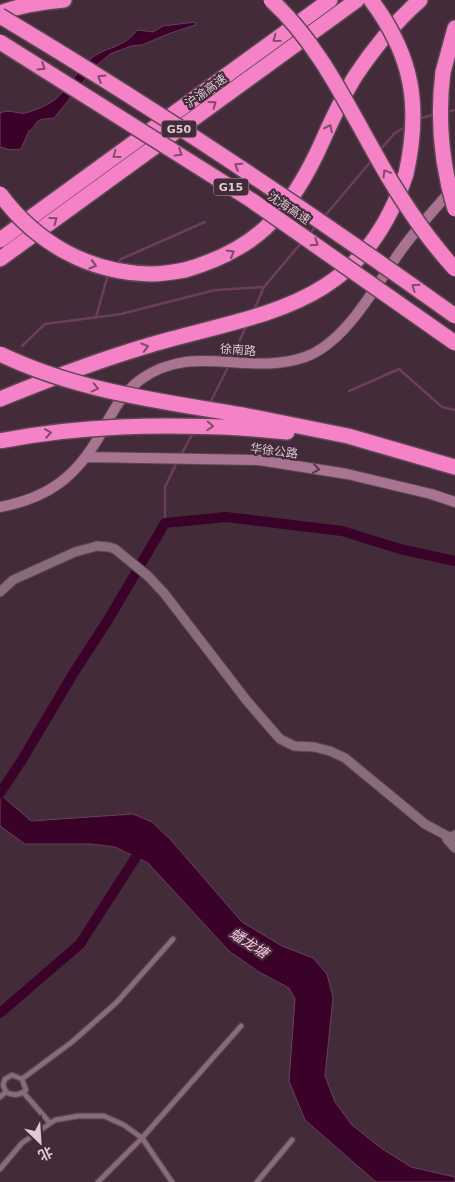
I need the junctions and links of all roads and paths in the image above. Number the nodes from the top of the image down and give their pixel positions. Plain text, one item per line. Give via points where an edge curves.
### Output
1 (64, 0) edge
2 (270, 0) edge
3 (330, 0) edge
4 (357, 0) edge
5 (371, 0) edge
6 (420, 0) edge
7 (0, 15) edge
8 (455, 28) edge
9 (0, 42) edge
10 (455, 185) edge
11 (0, 194) edge
12 (455, 209) edge
13 (0, 240) edge
14 (0, 259) edge
15 (455, 269) edge
16 (455, 316) edge
17 (455, 343) edge
18 (0, 354) edge
19 (0, 399) edge
20 (243, 421) junction
21 (0, 441) edge
22 (86, 457) junction
23 (455, 467) edge
24 (455, 502) edge
25 (0, 507) edge
26 (0, 592) edge
27 (452, 836) edge
28 (455, 848) edge
29 (173, 939) dead end
30 (241, 1026) dead end
31 (22, 1079) junction
32 (6, 1092) junction
33 (23, 1092) junction
34 (0, 1097) edge
35 (50, 1123) junction
36 (142, 1138) junction
37 (292, 1140) dead end
38 (0, 1169) edge
39 (98, 1182) edge
40 (172, 1182) edge
41 (257, 1182) edge

1 - 7 highway via 13,8
15 -> 2 highway, bridge via 401,196 320,58
3 -> 13 highway, 沪渝高速 / G50
14 -> 4 highway, 沪渝高速 / G50
19 -> 5 highway, bridge via 65,373 281,308 326,286 362,255 389,216 406,174 414,121 406,64 384,18
11 -> 6 highway, bridge via 31,229 54,247 85,262 117,272 152,274 185,270 228,255 265,229 280,212 306,174 355,76 381,40
16 -> 7 highway, 沈海高速 / G15, bridge via 239,166
8 - 12 highway, bridge via 443,72 439,128
9 -> 17 highway, 沈海高速 / G15, bridge via 251,200
10 - 22 street, 徐南路 via 333,340 307,356 278,363 184,361 153,372 117,404
18 -> 20 highway, bridge via 42,373 75,383
21 -> 20 highway, bridge via 106,427
20 - 23 highway via 348,436
22 -> 24 street, 华徐公路 via 259,460 347,474
22 - 25 street, 徐南路 via 60,483 21,503
26 - 27 street via 13,580 64,556 89,547 109,547 128,559 164,593 280,739 294,746 314,746 345,758 425,824
27 - 28 street via 448,841
29 - 31 lane via 117,1002 72,1042
30 - 36 lane
31 - 32 lane via 12,1075 5,1080
31 - 33 lane via 26,1090
32 - 33 lane via 12,1095
32 - 34 lane
33 - 35 lane
35 - 36 lane via 78,1116 104,1116
35 - 38 lane via 22,1143
36 - 39 lane
36 - 40 lane
37 - 41 lane

